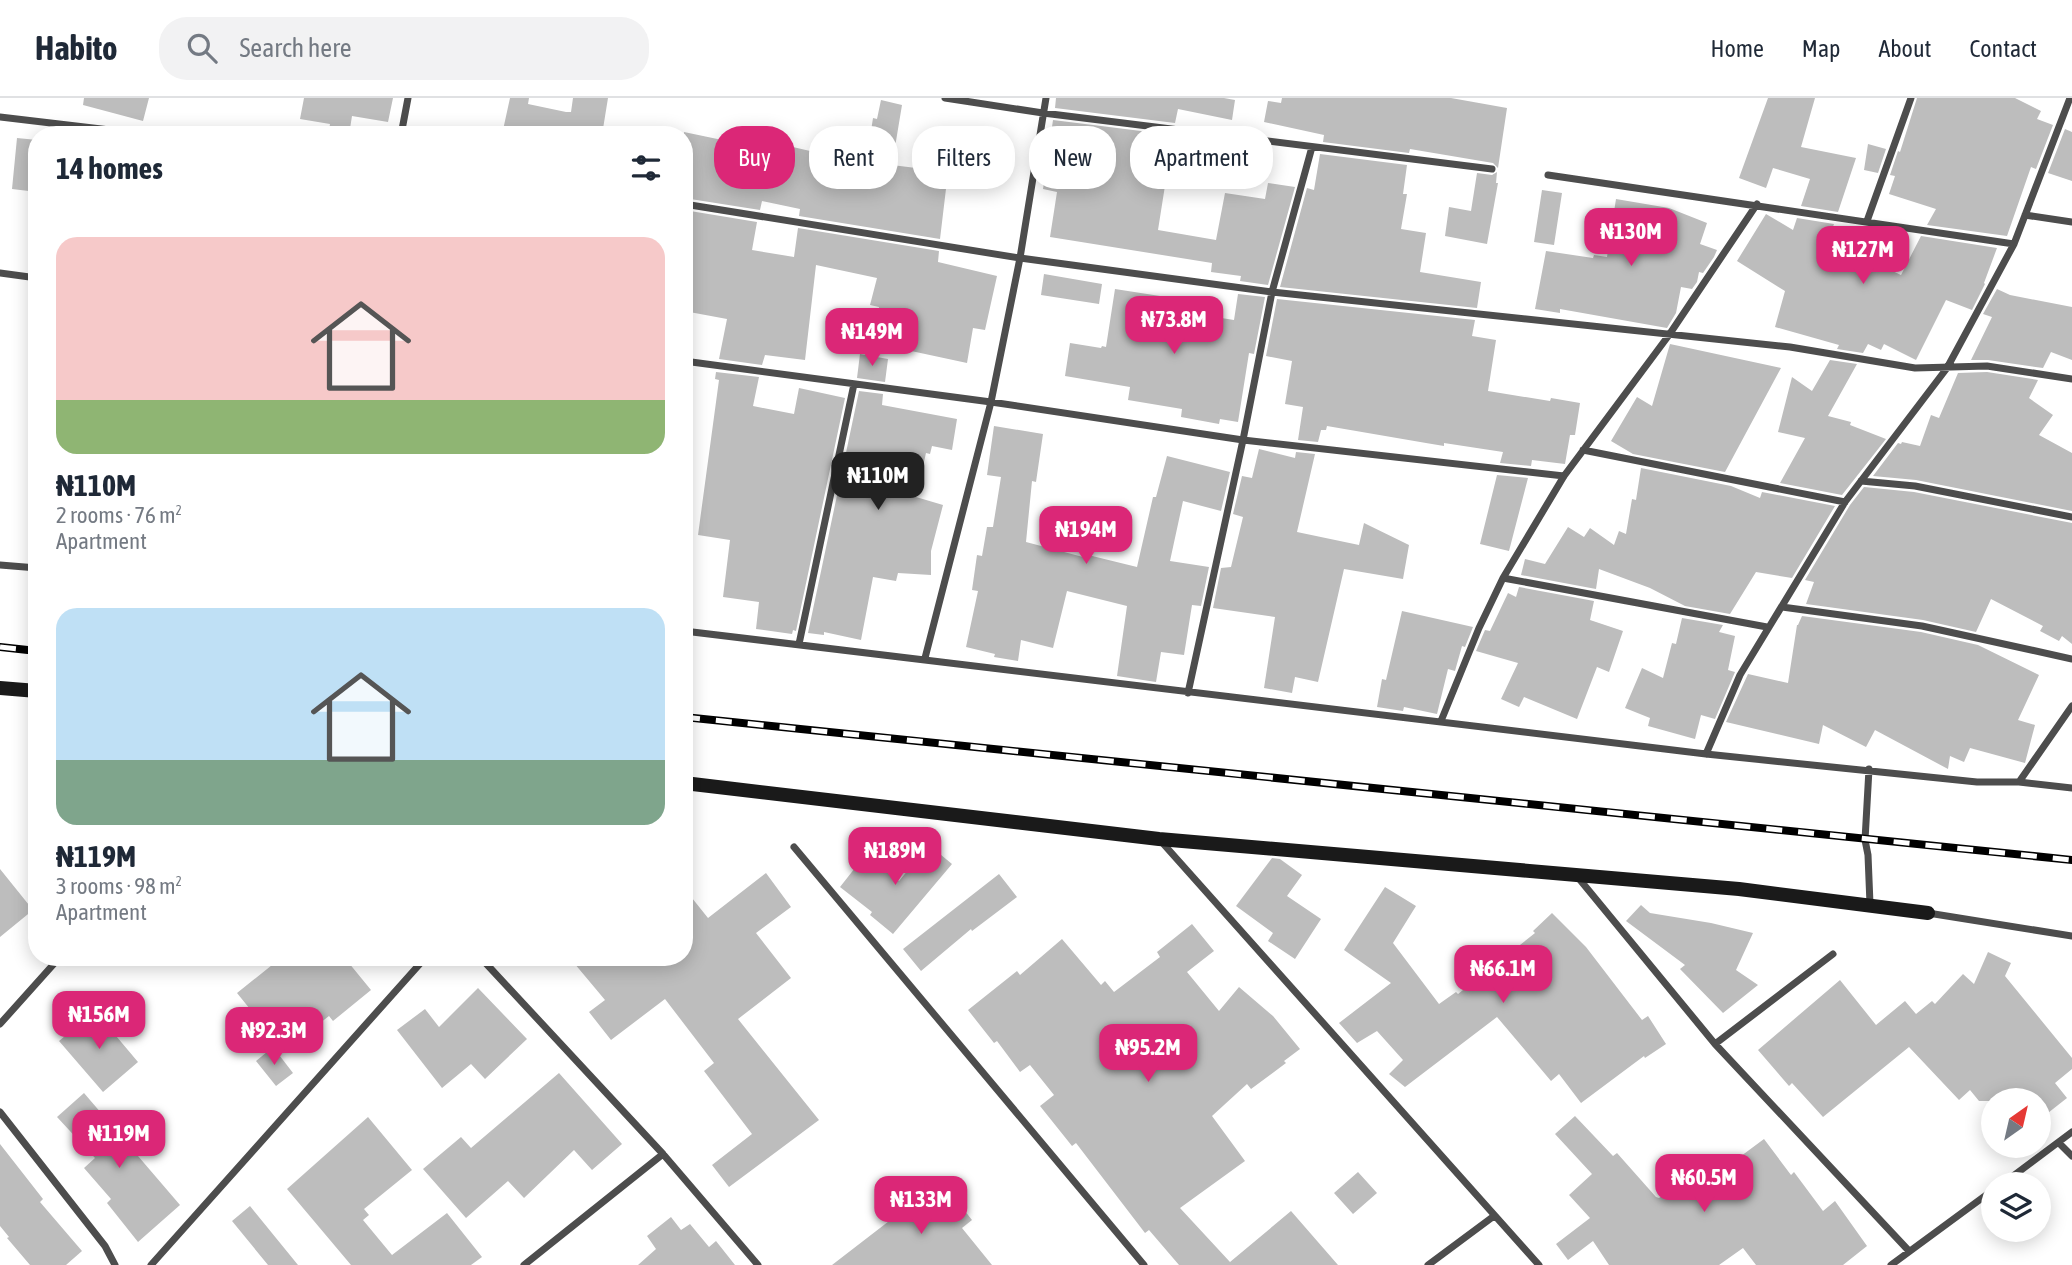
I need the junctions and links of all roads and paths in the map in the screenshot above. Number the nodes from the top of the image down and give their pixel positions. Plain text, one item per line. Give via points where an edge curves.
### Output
1 (408, 98) edge
2 (944, 98) edge
3 (1046, 98) edge
4 (1911, 98) edge
5 (2070, 98) edge
6 (1043, 113) junction
7 (0, 117) edge
8 (76, 126) edge
9 (403, 126) edge
10 (1312, 146) junction
11 (1492, 169) dead end
12 (1548, 175) dead end
13 (1757, 204) junction
14 (693, 205) edge
15 (2025, 215) junction
16 (1867, 221) junction
17 (2072, 222) edge
18 (2014, 244) junction
19 (1020, 258) junction
20 (0, 273) edge
21 (28, 277) edge
22 (1272, 292) junction
23 (1669, 335) junction
24 (693, 363) edge
25 (1947, 368) junction
26 (2072, 379) edge
27 (853, 384) junction
28 (991, 402) junction
29 (1243, 440) junction
30 (1583, 450) junction
31 (1564, 476) junction
32 (1861, 481) junction
33 (1845, 502) junction
34 (2072, 517) edge
35 (0, 565) edge
36 (28, 567) edge
37 (1503, 578) junction
38 (1782, 607) junction
39 (1767, 628) junction
40 (693, 632) edge
41 (799, 644) junction
42 (925, 658) junction
43 (2072, 659) edge
44 (0, 688) edge
45 (28, 690) edge
46 (1188, 693) junction
47 (2072, 706) edge
48 (1441, 722) junction
49 (1706, 754) junction
50 (1869, 769) junction
51 (2019, 782) junction
52 (693, 784) edge
53 (2072, 788) edge
54 (1159, 839) junction
55 (793, 847) dead end
56 (1575, 873) junction
57 (1870, 904) junction
58 (1928, 913) joint
59 (2072, 936) edge
60 (1833, 954) dead end
61 (52, 966) edge
62 (418, 966) edge
63 (488, 966) edge
64 (0, 1024) edge
65 (1715, 1044) junction
66 (0, 1112) edge
67 (2072, 1132) edge
68 (2059, 1143) junction
69 (663, 1154) junction
70 (2072, 1156) edge
71 (2019, 1172) edge
72 (1981, 1199) edge
73 (1494, 1216) junction
74 (1909, 1251) junction
75 (115, 1265) edge
76 (151, 1265) edge
77 (524, 1265) edge
78 (758, 1265) edge
79 (1144, 1265) edge
80 (1428, 1265) edge
81 (1539, 1265) edge
82 (1891, 1265) edge

1 - 9 street
2 - 6 street
3 - 6 street
4 - 16 street
5 - 15 street
6 - 10 street
6 - 19 street
7 - 8 street
10 - 11 street
10 - 22 street
12 - 13 street
13 - 16 street
13 - 23 street
14 - 19 street
15 - 17 street
15 - 18 street
16 - 18 street
18 - 25 street
19 - 22 street
19 - 28 street
20 - 21 street
22 - 23 street
22 - 29 street
23 - 25 street via 1790,347 1915,368
23 - 30 street
24 - 27 street
25 - 26 street via 1987,366
25 - 32 street
27 - 28 street
27 - 41 street
28 - 29 street
28 - 42 street
29 - 31 street
29 - 46 street
30 - 31 street
30 - 33 street
31 - 37 street
32 - 33 street
32 - 34 street via 1915,486
33 - 38 street
35 - 36 street
37 - 39 street
37 - 48 street
38 - 39 street
38 - 43 street via 1922,626
39 - 49 street via 1740,675
40 - 41 street
41 - 42 street
42 - 46 street
44 - 45 main road
46 - 48 street
47 - 51 street
48 - 49 street
49 - 50 street
50 - 51 street via 1977,782
50 - 57 street via 1865,840
51 - 53 street
52 - 54 main road
54 - 56 main road
54 - 73 street
55 - 79 street
56 - 57 main road
56 - 65 street
57 - 58 main road
58 - 59 street
60 - 65 street
61 - 64 street
62 - 76 street
63 - 69 street
65 - 74 street
66 - 75 street
67 - 68 street
68 - 70 street
68 - 71 street
69 - 77 street
69 - 78 street
72 - 74 street
73 - 80 street
73 - 81 street
74 - 82 street

